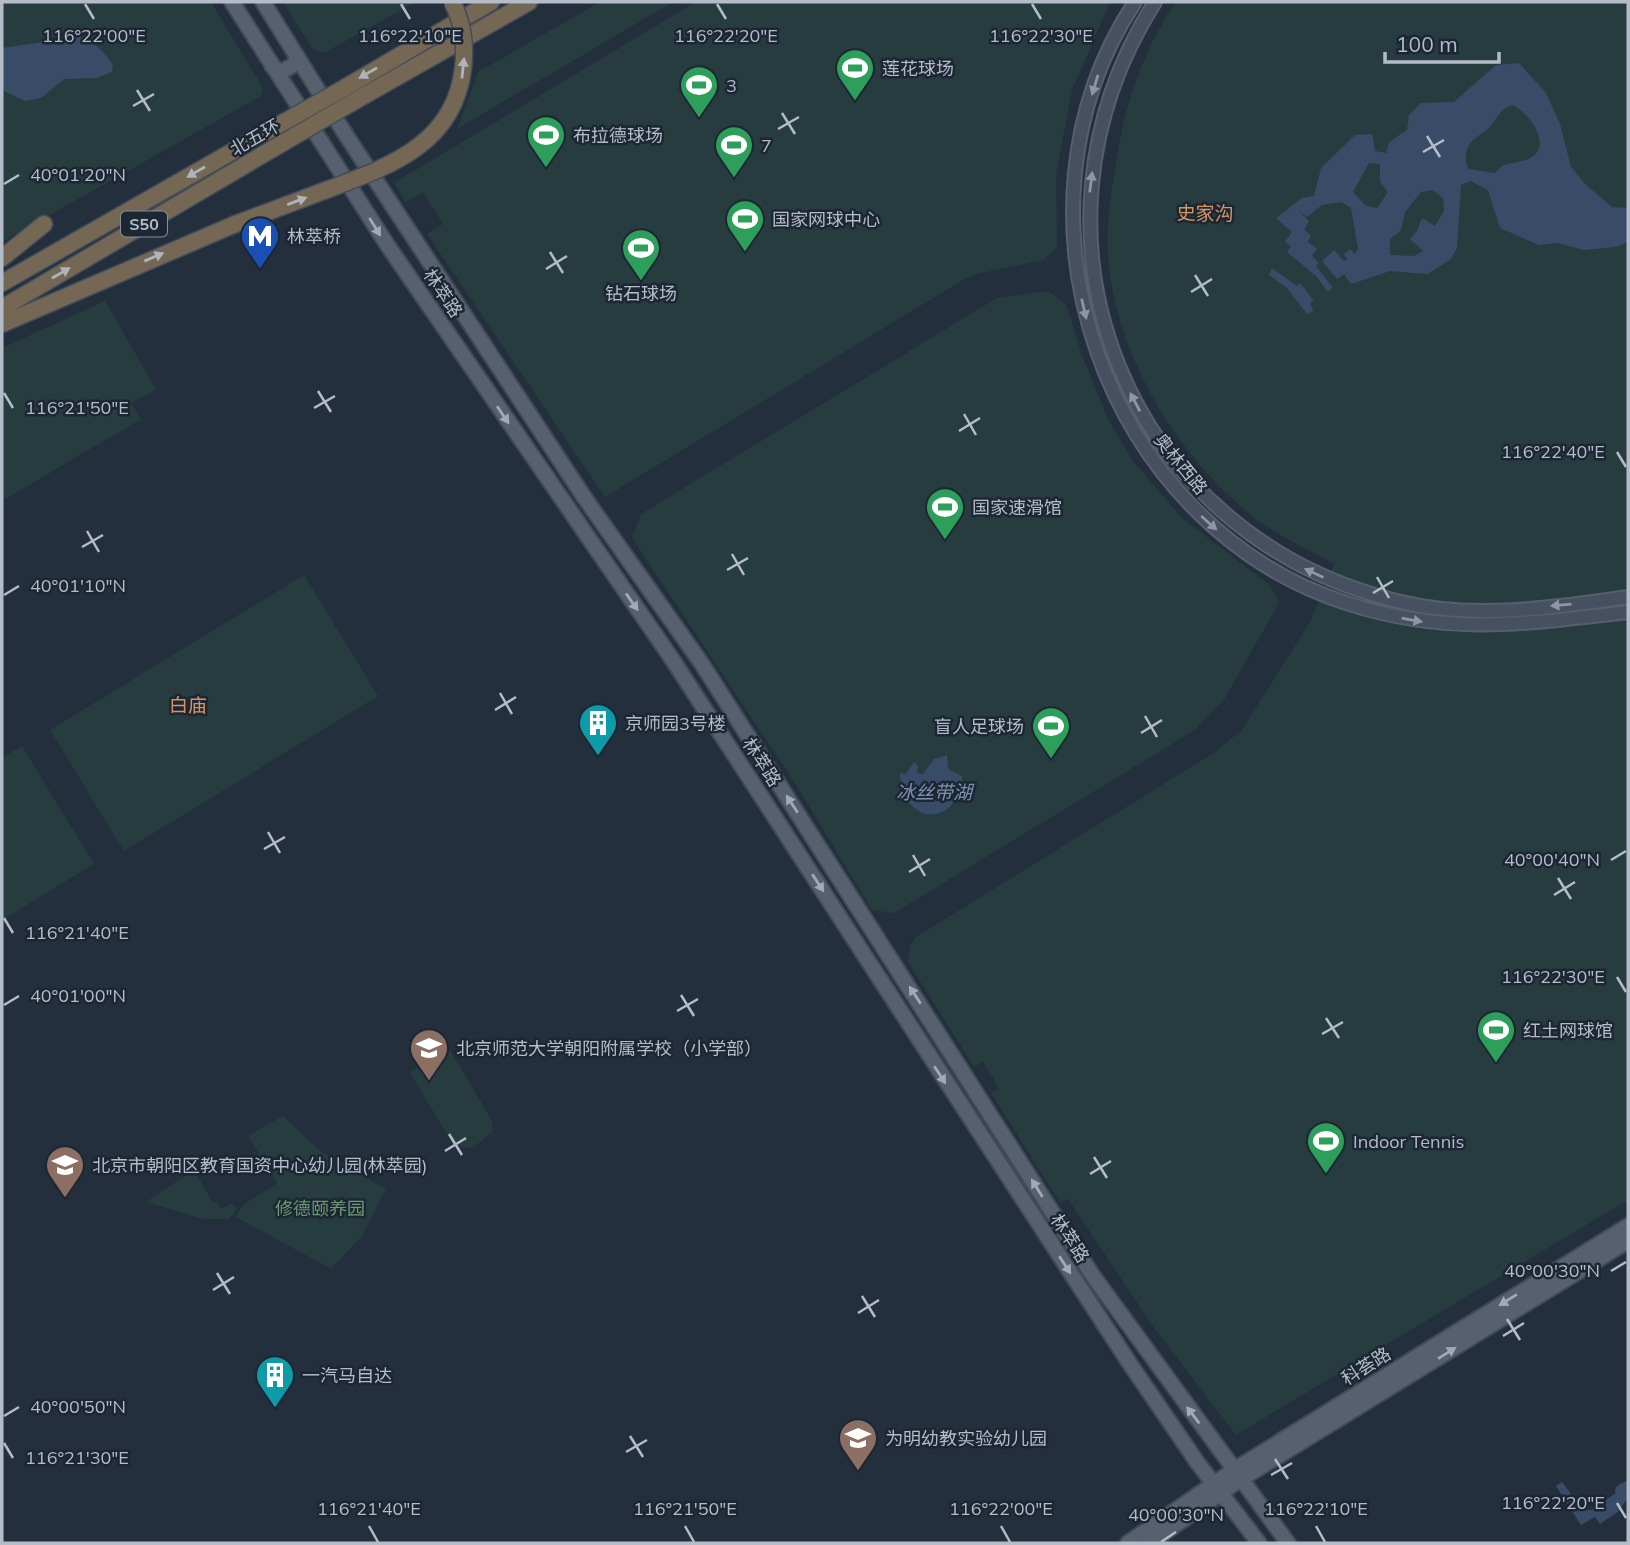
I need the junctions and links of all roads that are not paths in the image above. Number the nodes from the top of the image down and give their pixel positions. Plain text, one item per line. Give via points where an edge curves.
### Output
1 (232, 2) edge
2 (262, 2) edge
3 (452, 2) edge
4 (491, 2) edge
5 (529, 2) edge
6 (1135, 2) edge
7 (1155, 2) edge
8 (295, 52) junction
9 (272, 66) junction
10 (361, 158) junction
11 (339, 169) junction
12 (44, 224) dead end
13 (2, 258) edge
14 (2, 283) edge
15 (2, 308) edge
16 (2, 324) edge
17 (584, 496) junction
18 (568, 509) junction
19 (617, 545) junction
20 (600, 556) junction
21 (1628, 597) edge
22 (1628, 612) edge
23 (674, 624) junction
24 (656, 636) junction
25 (704, 667) junction
26 (685, 679) junction
27 (1628, 1226) edge
28 (1628, 1241) edge
29 (1212, 1440) junction
30 (1192, 1454) junction
31 (1238, 1474) junction
32 (1218, 1488) junction
33 (1260, 1505) junction
34 (1241, 1518) junction
35 (1128, 1543) edge
36 (1150, 1543) edge
37 (1259, 1543) edge
38 (1288, 1543) edge

1 - 9 main road, 林萃路
2 - 8 main road, 林萃路
16 -> 3 highway, bridge via 233,225 393,165 430,137 451,111 461,87 462,28
4 -> 14 highway, 北五环 / S50, bridge
15 -> 5 highway, 北五环 / S50, bridge
6 -> 22 main road, 奥林西路 via 1094,84 1077,156 1073,235 1082,306 1099,362 1131,428 1166,478 1218,531 1272,568 1342,602 1382,614 1479,627
21 -> 7 main road, 奥林西路 via 1487,610 1420,606 1379,596 1317,574 1264,545 1212,503 1175,464 1140,412 1114,355 1097,297 1089,229 1091,180 1103,114 1134,36
8 - 9 main road via 297,63 290,69 281,72
8 - 10 main road, 林萃路
9 - 11 main road, 林萃路
10 - 11 main road via 347,154
10 - 17 main road, 林萃路
11 -> 18 main road, 林萃路
12 - 13 highway
17 - 18 main road
17 - 19 main road, 林萃路
18 - 20 main road, 林萃路
19 - 20 main road
19 - 23 main road, 林萃路
20 -> 24 main road, 林萃路
23 - 24 main road
23 - 25 main road, 林萃路
24 - 26 main road, 林萃路
25 - 26 main road
29 -> 25 main road, 林萃路 via 1093,1276
26 -> 30 main road, 林萃路 via 941,1077
27 -> 31 main road, 科荟路
31 -> 28 main road, 科荟路
29 - 30 main road
29 - 31 main road, 林萃路
30 - 32 main road, 林萃路
31 - 32 main road, 科荟路
31 - 33 main road, 林萃路
32 - 34 main road, 林萃路
32 - 35 main road, 科荟路
32 - 36 main road, 科荟路
33 - 34 main road
33 - 38 main road, 林萃路
34 - 37 main road, 林萃路

